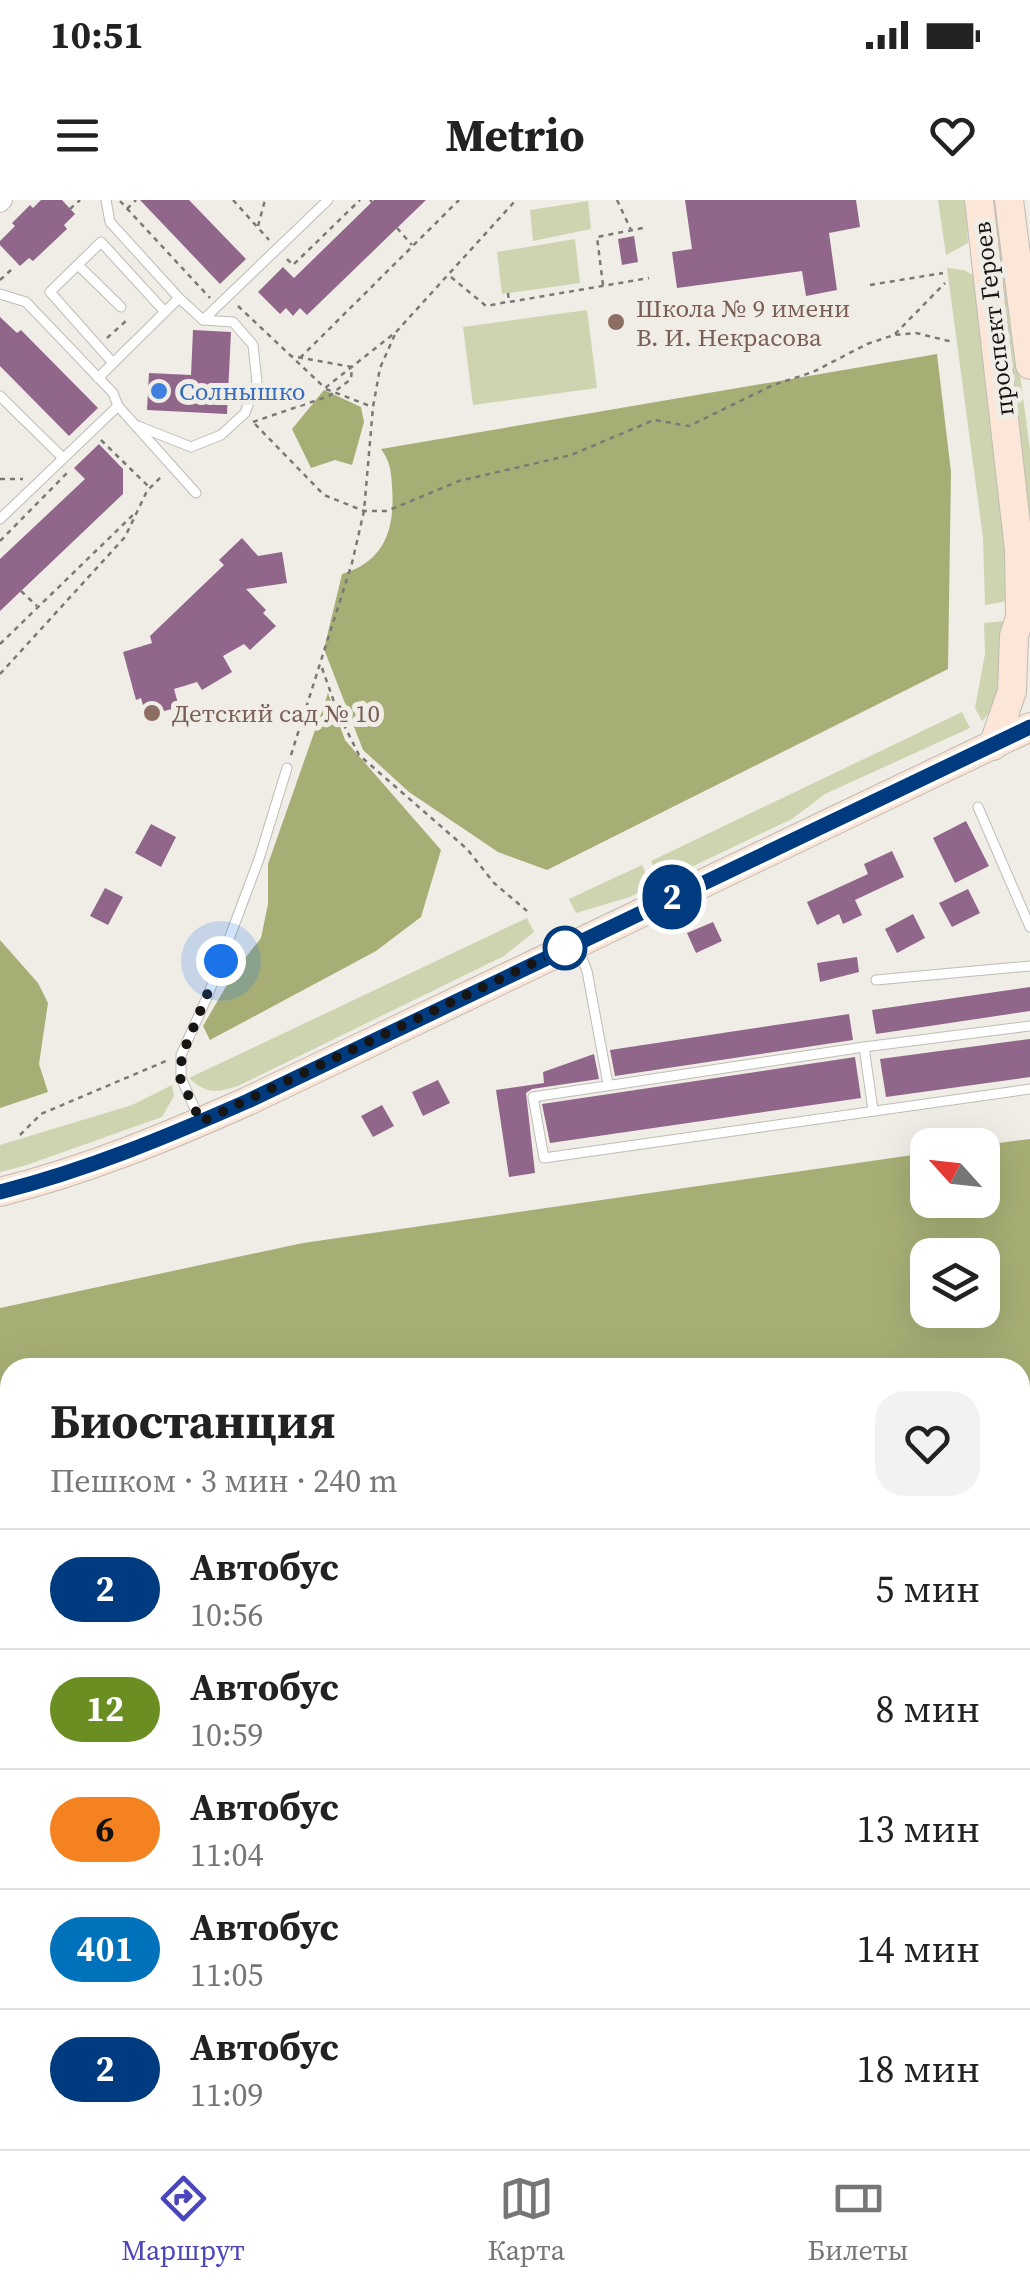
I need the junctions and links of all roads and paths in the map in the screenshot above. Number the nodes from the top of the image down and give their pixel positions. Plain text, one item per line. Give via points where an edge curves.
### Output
1 (80, 200) edge
2 (106, 200) edge
3 (119, 200) edge
4 (136, 200) edge
5 (233, 200) edge
6 (265, 200) edge
7 (328, 200) edge
8 (360, 200) edge
9 (458, 200) edge
10 (516, 200) edge
11 (617, 200) edge
12 (979, 200) edge
13 (1009, 200) edge
14 (127, 208) junction
15 (70, 209) dead end
16 (258, 227) junction
17 (397, 228) dead end
18 (643, 228) dead end
19 (632, 230) junction
20 (413, 246) junction
21 (281, 253) junction
22 (78, 264) junction
23 (11, 270) dead end
24 (943, 273) dead end
25 (448, 275) junction
26 (1024, 277) edge
27 (649, 278) dead end
28 (0, 280) edge
29 (945, 283) dead end
30 (570, 284) dead end
31 (870, 285) dead end
32 (603, 286) junction
33 (571, 292) junction
34 (508, 293) dead end
35 (0, 294) edge
36 (151, 296) junction
37 (228, 296) junction
38 (178, 298) junction
39 (509, 302) junction
40 (218, 306) junction
41 (120, 308) dead end
42 (165, 312) junction
43 (203, 320) junction
44 (396, 332) junction
45 (894, 335) junction
46 (953, 342) dead end
47 (99, 346) junction
48 (290, 356) junction
49 (300, 358) junction
50 (114, 363) junction
51 (1030, 365) edge
52 (352, 367) junction
53 (98, 378) junction
54 (325, 388) junction
55 (336, 392) junction
56 (0, 396) edge
57 (118, 406) junction
58 (372, 407) junction
59 (254, 422) junction
60 (232, 425) junction
61 (138, 426) junction
62 (97, 436) dead end
63 (63, 458) junction
64 (172, 466) junction
65 (0, 479) edge
66 (41, 480) junction
67 (150, 488) junction
68 (196, 494) dead end
69 (138, 510) junction
70 (364, 511) junction
71 (0, 518) edge
72 (21, 590) dead end
73 (38, 608) junction
74 (1025, 630) edge
75 (0, 644) edge
76 (322, 666) junction
77 (0, 674) edge
78 (1030, 727) edge
79 (994, 746) junction
80 (287, 768) joint
81 (978, 807) dead end
82 (527, 912) dead end
83 (1030, 927) edge
84 (576, 943) junction
85 (1030, 966) edge
86 (876, 980) dead end
87 (1030, 1026) edge
88 (864, 1047) junction
89 (182, 1055) junction
90 (608, 1084) junction
91 (1030, 1088) edge
92 (873, 1110) junction
93 (201, 1122) junction
94 (20, 1135) dead end
95 (0, 1192) edge

1 - 15 path
2 - 38 lane via 110,222
3 - 14 path
4 - 14 path
5 - 16 path
6 - 16 path
7 - 21 lane
8 - 21 path via 293,265
9 - 20 path
10 - 25 path
11 - 19 path
12 - 74 main road, проспект Героев
13 - 26 main road, проспект Героев
14 - 40 path
16 - 21 path
17 - 20 path
18 - 19 path
19 - 32 path via 597,238
20 - 49 path
21 - 37 lane
22 - 36 lane via 100,242
22 - 41 lane
22 - 47 lane via 50,292
23 - 28 path
24 - 31 path
25 - 39 path via 486,306
25 - 44 path
26 - 51 main road, проспект Героев
27 - 32 path
29 - 45 path
30 - 33 path
32 - 33 path
33 - 39 path
34 - 39 path
35 - 53 lane via 26,302
36 - 42 lane
36 - 47 path
37 - 40 lane
37 - 48 path
38 - 42 lane
38 - 43 lane
40 - 43 lane
42 - 50 lane
43 - 60 lane via 232,322 253,344 258,382 246,413
44 - 52 path
44 - 58 path
45 - 46 path
45 - 70 path via 689,426 654,420 571,455 459,481 387,511
47 - 50 lane
48 - 49 path
48 - 54 path
49 - 52 path
50 - 53 lane
52 - 54 path
52 - 55 path via 352,379
53 - 57 lane
54 - 55 path
55 - 58 path
55 - 59 path
56 - 63 lane
57 - 61 lane
57 - 63 lane
58 - 70 path
59 - 60 path
59 - 70 path via 324,495
60 - 61 lane via 191,448
61 - 64 lane
62 - 67 path
63 - 66 lane
64 - 67 path
64 - 68 lane
65 - 66 path
66 - 71 lane
67 - 69 path
69 - 73 path
69 - 77 path via 126,538
70 - 76 path
72 - 73 path
73 - 75 path
74 - 79 main road, проспект Героев via 1014,636 1012,691
76 - 80 path
76 - 82 path via 359,756 467,848
78 - 79 main road
79 - 84 main road
80 - 89 lane via 259,860
81 - 83 lane
84 - 90 lane
84 - 93 main road
85 - 86 lane
87 - 88 lane
88 - 90 lane
88 - 92 lane
89 - 93 lane via 180,1078
89 - 94 path via 41,1114
90 - 92 lane via 533,1097 544,1158
91 - 92 lane
93 - 95 main road via 80,1170

